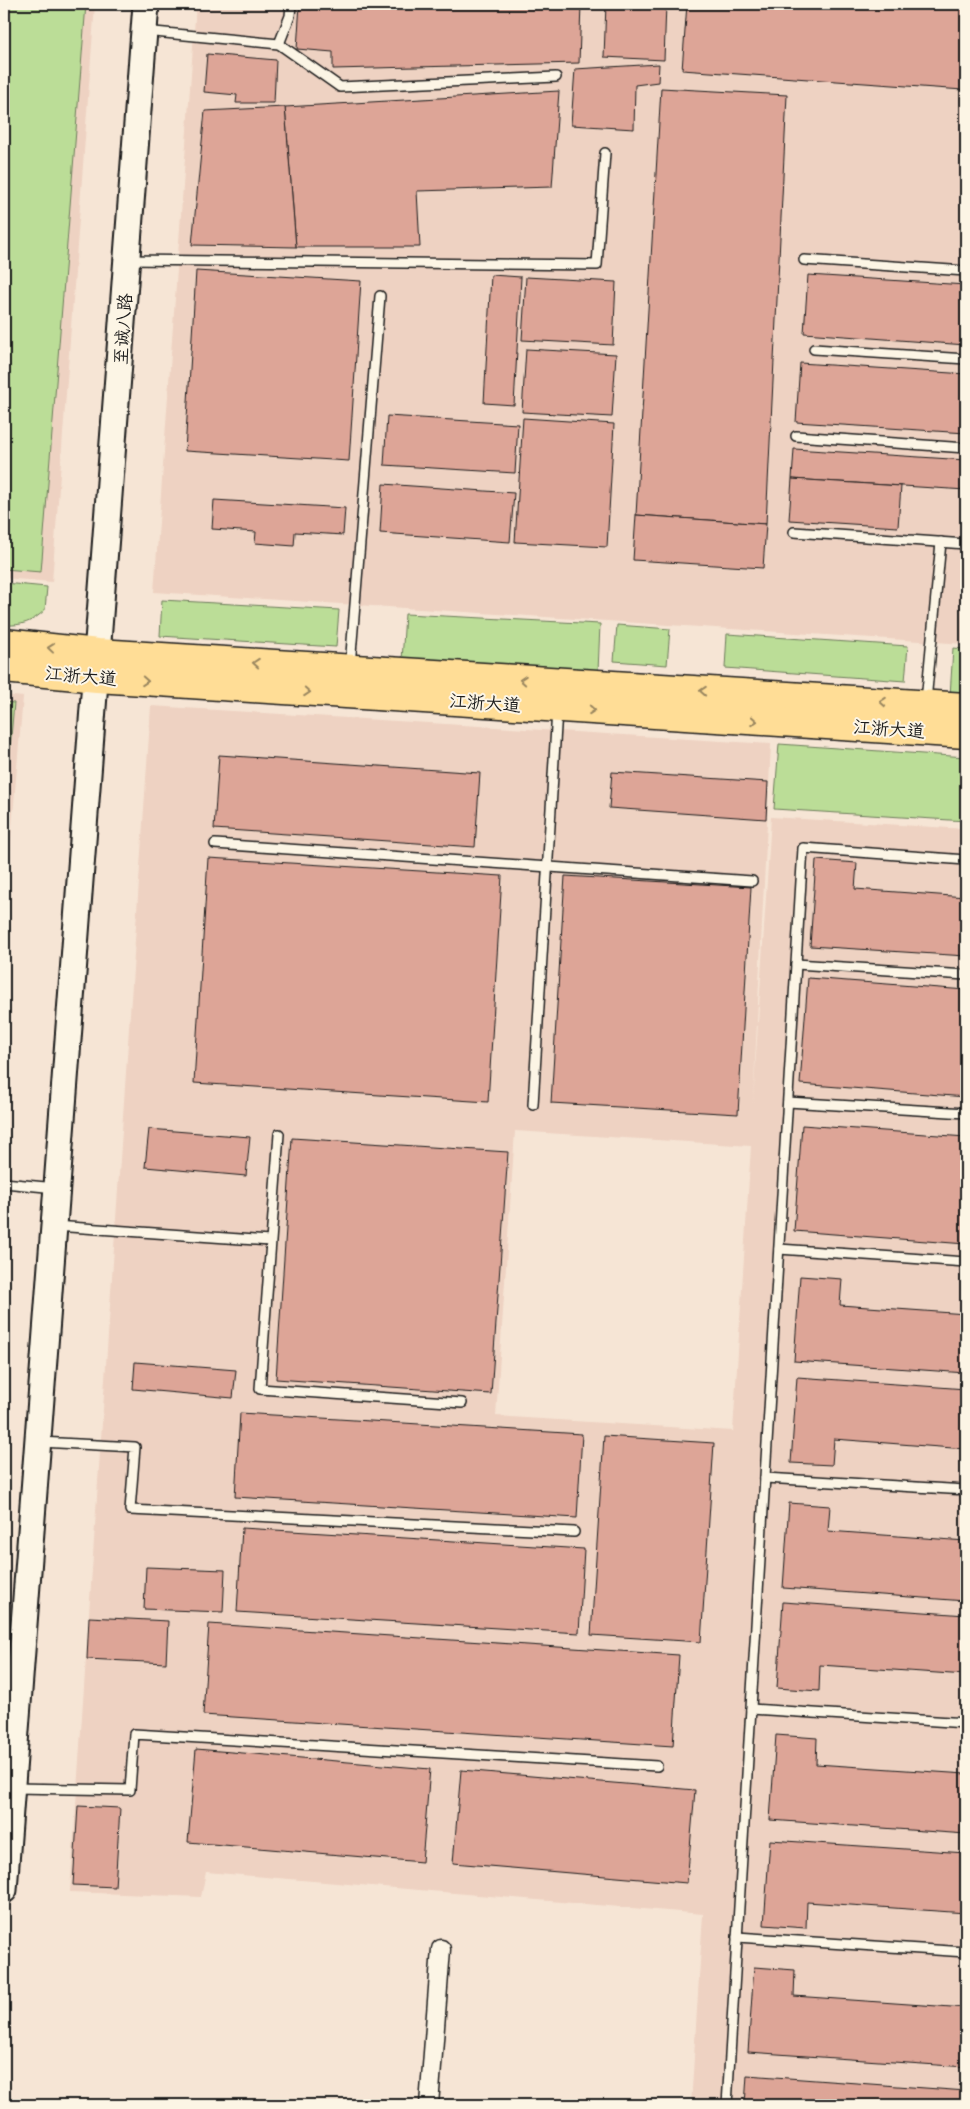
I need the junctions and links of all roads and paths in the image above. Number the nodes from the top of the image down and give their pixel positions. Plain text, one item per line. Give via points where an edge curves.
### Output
1 (146, 4) edge
2 (291, 4) edge
3 (144, 31) junction
4 (279, 44) junction
5 (556, 77) dead end
6 (605, 153) dead end
7 (128, 260) junction
8 (804, 260) dead end
9 (966, 271) edge
10 (380, 296) dead end
11 (814, 349) dead end
12 (966, 359) edge
13 (796, 436) dead end
14 (966, 448) edge
15 (794, 532) dead end
16 (942, 542) junction
17 (966, 544) edge
18 (4, 644) edge
19 (97, 666) junction
20 (4, 669) edge
21 (350, 669) junction
22 (558, 695) junction
23 (926, 705) junction
24 (966, 707) edge
25 (966, 734) edge
26 (215, 844) dead end
27 (966, 860) edge
28 (548, 867) junction
29 (752, 881) dead end
30 (796, 964) junction
31 (966, 975) edge
32 (788, 1102) junction
33 (533, 1105) dead end
34 (966, 1113) edge
35 (279, 1134) dead end
36 (4, 1183) edge
37 (58, 1188) junction
38 (55, 1226) junction
39 (270, 1241) junction
40 (779, 1250) junction
41 (966, 1262) edge
42 (462, 1403) dead end
43 (38, 1441) junction
44 (765, 1478) junction
45 (966, 1490) edge
46 (574, 1532) dead end
47 (751, 1709) junction
48 (966, 1723) edge
49 (657, 1766) dead end
50 (12, 1788) junction
51 (4, 1890) edge
52 (737, 1937) junction
53 (442, 1950) dead end
54 (966, 1952) edge
55 (429, 2105) edge
56 (727, 2105) edge

1 - 3 main road, 至诚八路
2 - 4 lane
3 - 4 lane
3 - 7 main road, 至诚八路
4 - 5 lane via 340,87
6 - 7 lane via 597,264
7 - 19 main road, 至诚八路
8 - 9 lane
10 - 21 lane
11 - 12 lane
13 - 14 lane
15 - 16 lane
16 - 17 lane
16 - 23 lane
19 -> 18 main road, 江浙大道
19 - 20 main road, 江浙大道
21 -> 19 main road, 江浙大道
19 -> 22 main road, 江浙大道
19 - 37 main road, 至诚八路
22 -> 21 main road, 江浙大道
23 -> 22 main road, 江浙大道
22 -> 25 main road, 江浙大道
22 - 28 lane
23 - 24 main road, 江浙大道
26 - 28 lane
27 - 30 lane via 803,848
28 - 29 lane
28 - 33 lane
30 - 31 lane
30 - 32 lane
32 - 34 lane
32 - 40 lane
35 - 39 lane
36 - 37 lane
37 - 38 main road, 至诚八路
38 - 39 lane
38 - 43 main road, 至诚八路
39 - 42 lane via 260,1389
40 - 41 lane
40 - 44 lane
43 - 46 lane via 134,1447 130,1510
43 - 50 main road, 至诚八路
44 - 45 lane
44 - 47 lane
47 - 48 lane
47 - 52 lane
49 - 50 lane via 134,1734 130,1790
50 - 51 main road, 至诚八路
52 - 54 lane
52 - 56 lane
53 - 55 street

